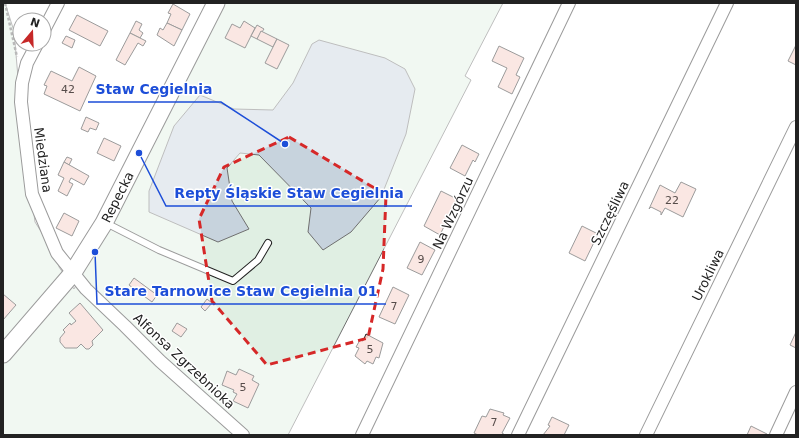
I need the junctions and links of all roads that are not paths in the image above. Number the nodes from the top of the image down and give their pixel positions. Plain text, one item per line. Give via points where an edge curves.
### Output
1 (58, 3) edge
2 (216, 3) edge
3 (569, 3) edge
4 (727, 3) edge
5 (52, 15) edge
6 (33, 52) edge
7 (796, 127) edge
8 (104, 222) junction
9 (268, 243) dead end
10 (72, 274) junction
11 (3, 354) edge
12 (796, 392) edge
13 (243, 435) edge
14 (362, 435) edge
15 (518, 435) edge
16 (646, 435) edge
17 (776, 435) edge

1 - 5 street
2 - 8 street, Repecka
3 - 14 street, Na Wzgórzu
4 - 15 street, Szczęśliwa
6 - 10 street, Miedziana via 22,83 21,102 32,194 57,253
7 - 16 street, Urokliwa
8 - 9 lane via 159,250 233,281 258,260
8 - 10 street, Repecka
10 - 11 street, Repecka
10 - 13 street, Alfonsa Zgrzebnioka via 160,361
12 - 17 street

